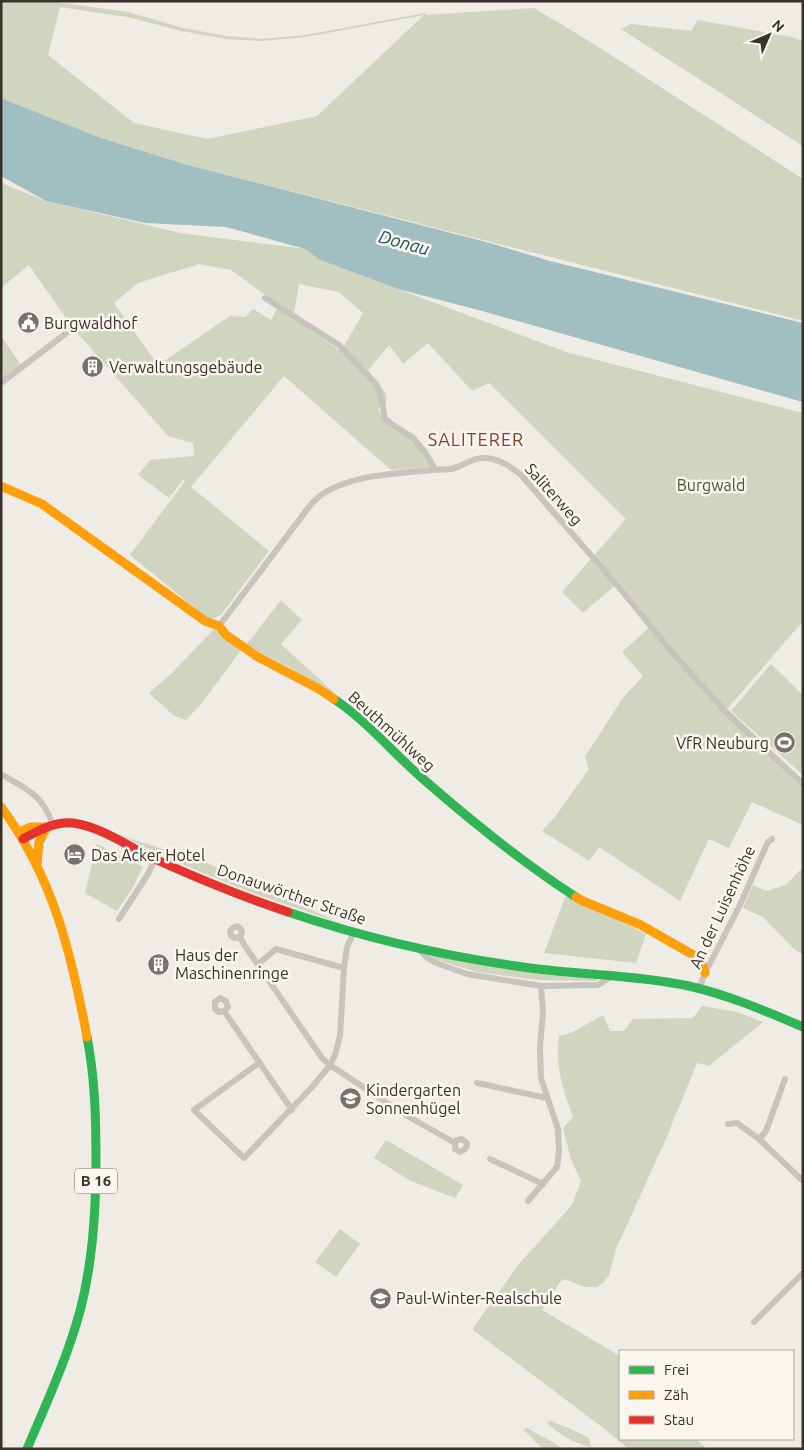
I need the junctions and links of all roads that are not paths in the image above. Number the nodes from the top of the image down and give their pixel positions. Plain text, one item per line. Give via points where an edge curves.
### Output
1 (264, 298) dead end
2 (73, 328) dead end
3 (1, 383) edge
4 (435, 470) junction
5 (1, 486) edge
6 (219, 626) junction
7 (1, 774) edge
8 (803, 784) edge
9 (1, 807) edge
10 (50, 826) junction
11 (21, 836) junction
12 (772, 839) dead end
13 (155, 859) junction
14 (37, 864) junction
15 (119, 919) dead end
16 (354, 932) junction
17 (240, 937) dead end
18 (418, 948) junction
19 (258, 964) junction
20 (344, 968) junction
21 (705, 973) junction
22 (611, 977) junction
23 (541, 986) junction
24 (699, 989) junction
25 (224, 1011) dead end
26 (803, 1027) edge
27 (259, 1063) junction
28 (330, 1065) junction
29 (785, 1079) dead end
30 (477, 1083) dead end
31 (547, 1098) junction
32 (292, 1110) junction
33 (728, 1124) dead end
34 (759, 1139) junction
35 (455, 1143) dead end
36 (490, 1159) dead end
37 (803, 1182) edge
38 (543, 1184) junction
39 (528, 1201) dead end
40 (803, 1273) edge
41 (754, 1322) dead end
42 (27, 1449) edge

1 - 4 street via 339,345 376,384 385,419 412,437
2 - 3 street
4 - 6 street, Saliterweg via 362,478 323,493 312,503
4 - 8 street, Saliterweg via 451,469 483,458 501,462 521,475 682,664 726,712
5 - 6 main road, Beuthmühlweg via 42,504 205,621
6 - 21 main road, Beuthmühlweg via 226,635 258,658 343,705 421,777 538,872 583,901 641,925 695,956
7 - 10 street via 41,801 48,811
9 - 11 main road, B 16
10 - 11 main road, Donauwörther Straße
10 - 13 main road, Donauwörther Straße via 72,823 89,827
10 - 14 main road via 39,842
11 - 14 main road, B 16
12 - 21 street, An der Luisenhöhe
13 - 15 street
13 - 16 main road, Donauwörther Straße via 278,908
14 - 42 main road, B 16 via 59,917 83,1011 96,1106 96,1209 85,1290 63,1361
16 - 18 main road, Donauwörther Straße
16 - 20 street via 347,947
17 - 19 street
18 - 22 main road, Donauwörther Straße via 462,958
18 - 23 street, Donauwörther Straße via 436,963 467,974
19 - 20 street via 276,949
19 - 28 street
20 - 28 street via 340,1036
21 - 24 street, An der Luisenhöhe
22 - 23 street, Donauwörther Straße via 598,984
22 - 24 main road, Donauwörther Straße
23 - 31 street via 541,1078
24 - 26 main road, Donauwörther Straße via 762,1009
25 - 27 street
27 - 32 street
27 - 32 street via 194,1110 244,1158
28 - 32 street
28 - 35 street via 402,1113
29 - 34 street via 766,1131
30 - 31 street
31 - 38 street via 558,1129 559,1151 557,1167
33 - 34 street via 738,1123
34 - 37 street
36 - 38 street
38 - 39 street
40 - 41 street

